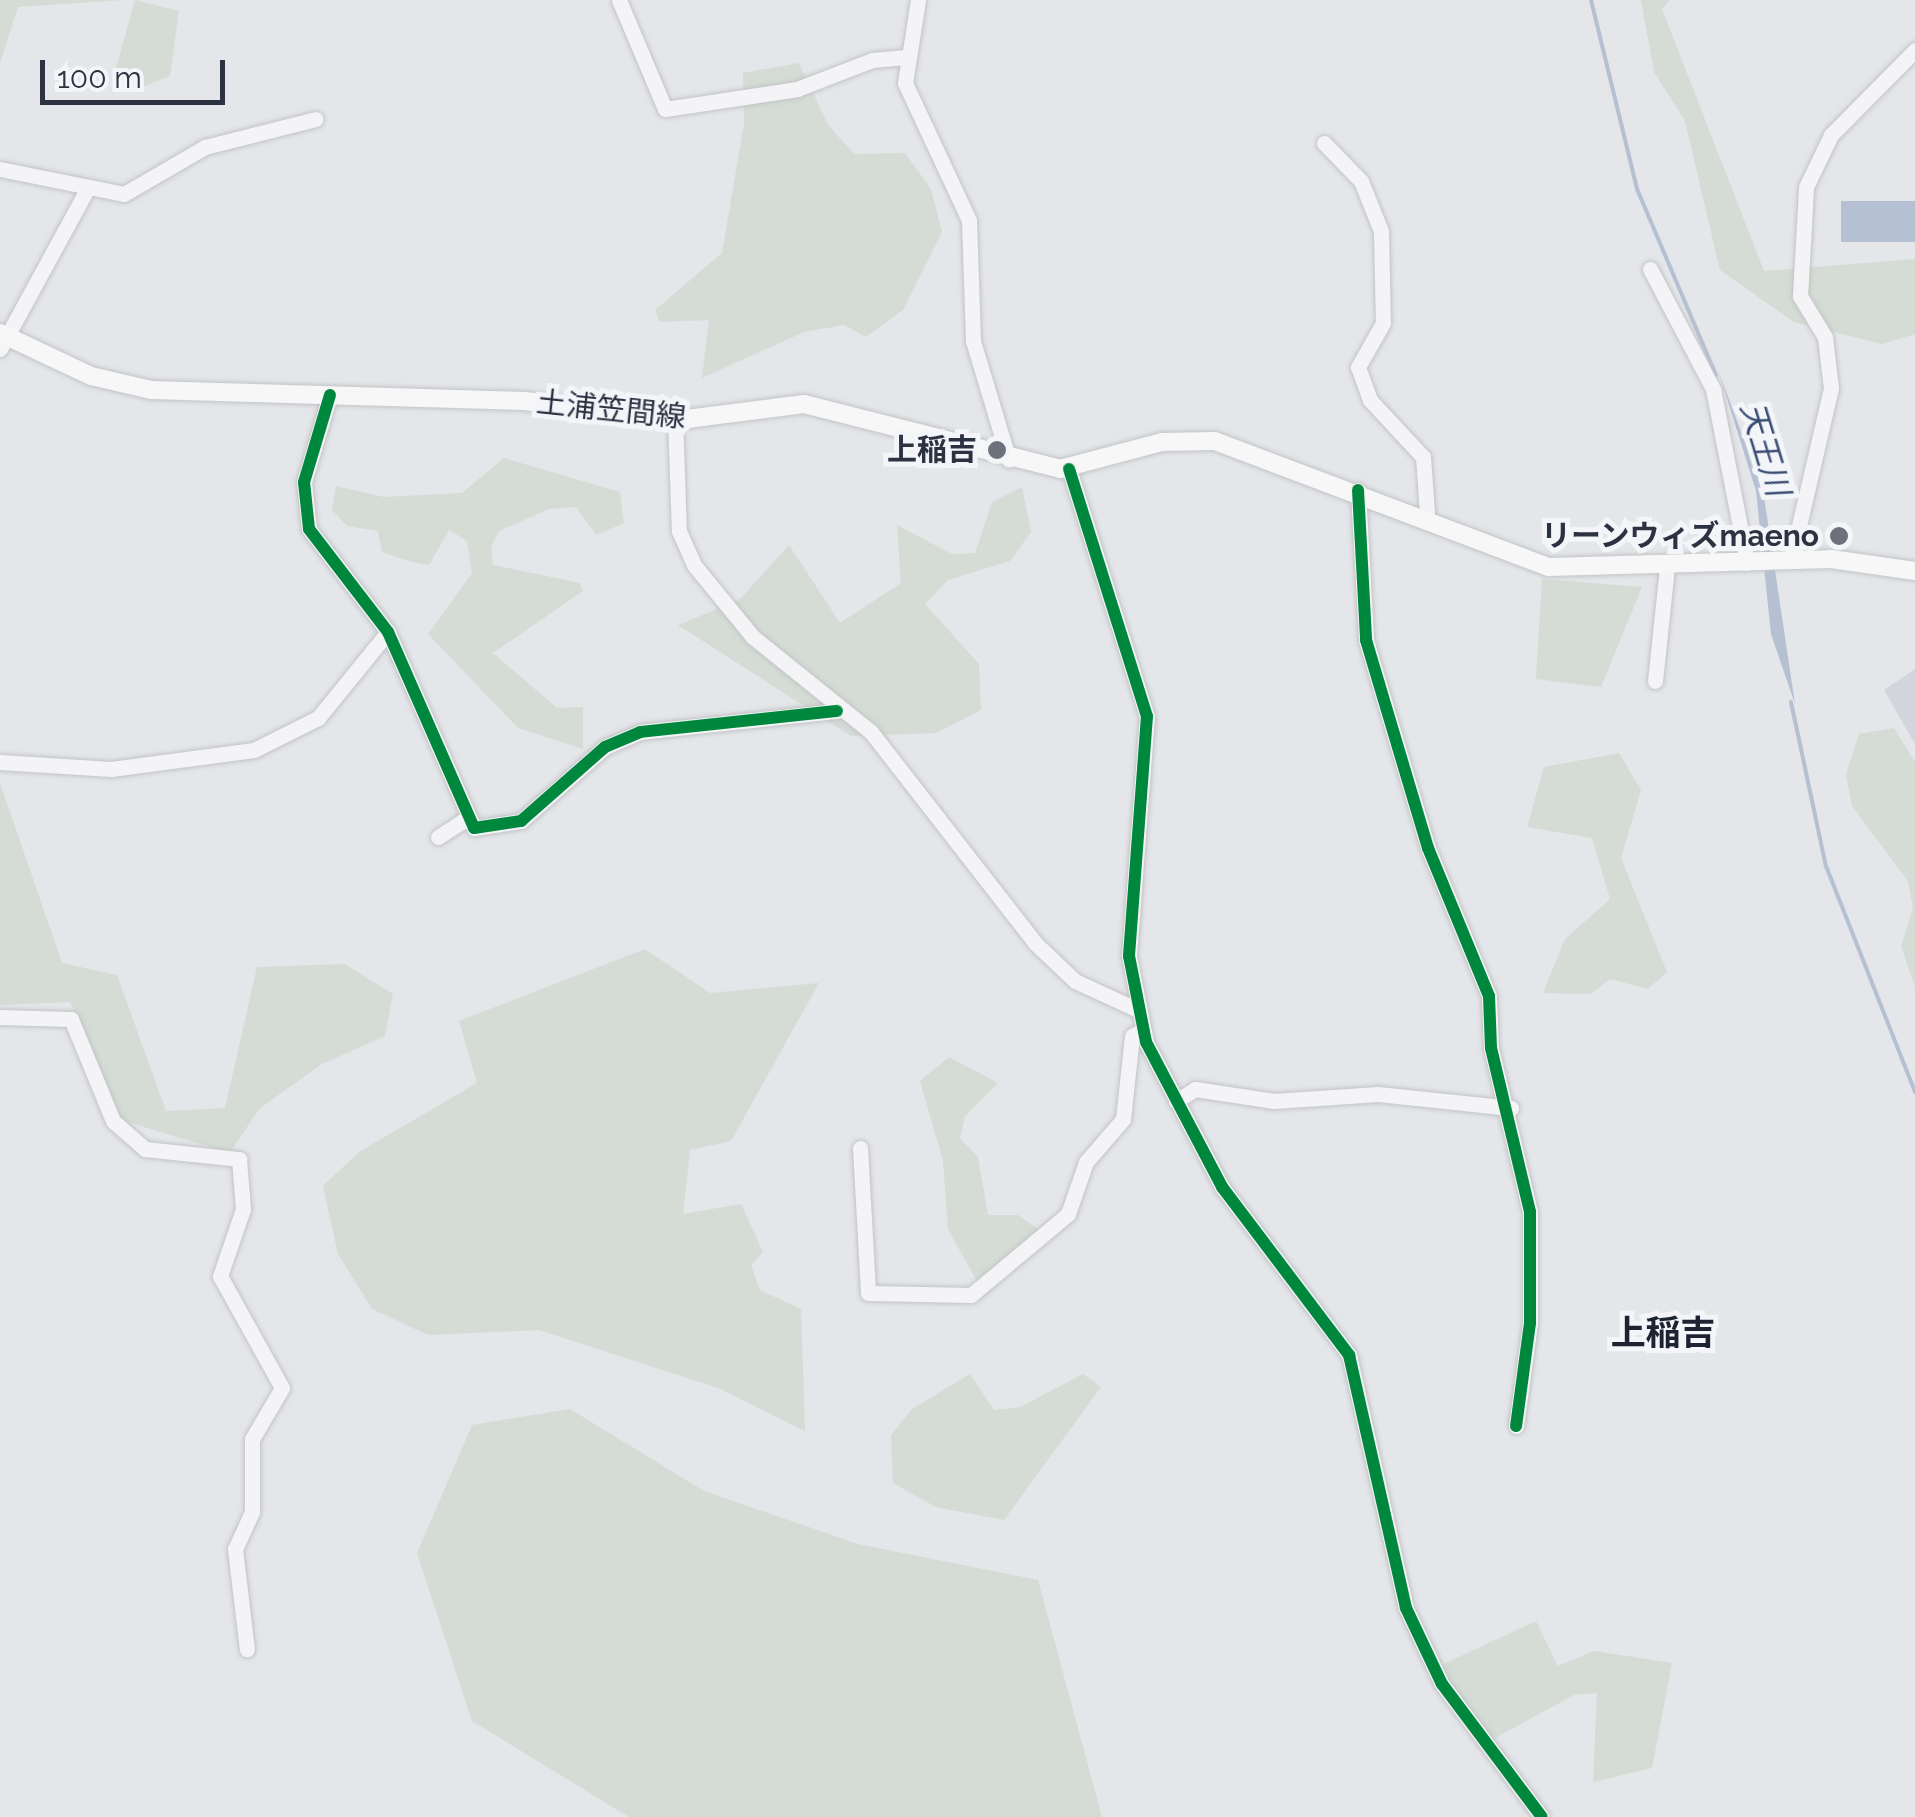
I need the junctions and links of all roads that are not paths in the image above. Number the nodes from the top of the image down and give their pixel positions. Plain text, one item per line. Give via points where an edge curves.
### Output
1 (620, 0) edge
2 (918, 0) edge
3 (1915, 50) edge
4 (910, 57) junction
5 (316, 119) dead end
6 (1324, 143) dead end
7 (0, 170) edge
8 (84, 193) junction
9 (1650, 269) dead end
10 (3, 340) edge
11 (330, 395) junction
12 (674, 418) junction
13 (1009, 460) junction
14 (1069, 468) junction
15 (1358, 490) junction
16 (1427, 513) junction
17 (1785, 561) junction
18 (1752, 563) junction
19 (1667, 566) junction
20 (1915, 571) edge
21 (388, 632) junction
22 (1656, 682) dead end
23 (837, 711) junction
24 (0, 762) edge
25 (464, 820) junction
26 (438, 837) dead end
27 (1136, 1010) junction
28 (0, 1017) edge
29 (1142, 1030) junction
30 (1176, 1101) junction
31 (1511, 1108) junction
32 (860, 1148) dead end
33 (1516, 1426) dead end
34 (247, 1650) dead end
35 (1542, 1817) edge

1 - 4 street via 665,110 797,89 872,60
2 - 4 street
3 - 17 street via 1831,135 1806,187 1800,296 1825,337 1832,388
4 - 13 street via 909,100 970,220 973,341
5 - 8 street via 205,147 124,194
6 - 16 street via 1361,182 1382,231 1384,322 1358,367 1370,400 1423,457
7 - 8 street
8 - 10 street
9 - 18 street via 1713,389
10 - 11 main road, 土浦笠間線 via 129,387
11 - 12 main road, 土浦笠間線 via 525,401
11 - 21 street via 304,482 309,530
12 - 13 main road, 土浦笠間線 via 804,404
12 - 23 street via 679,531 694,565 752,636
13 - 14 main road, 土浦笠間線
14 - 15 main road, 土浦笠間線 via 1162,442 1215,441
14 - 27 street via 1146,716 1129,928
15 - 16 main road, 土浦笠間線
15 - 31 street via 1366,640 1428,848 1489,996 1491,1048
16 - 19 main road, 土浦笠間線 via 1549,567
17 - 18 main road, 土浦笠間線
17 - 20 main road, 土浦笠間線
18 - 19 main road, 土浦笠間線
19 - 22 street
21 - 24 street via 318,718 254,750 111,769
21 - 25 street via 453,765
23 - 25 street via 640,732 605,748 521,822 484,831
23 - 27 street via 871,732 1035,943 1075,982
25 - 26 street
27 - 29 street
28 - 34 street via 70,1018 91,1050 113,1121 135,1143 180,1157 239,1158 242,1208 220,1276 282,1388 252,1439 252,1512 235,1548
29 - 30 street
29 - 32 street via 1132,1036 1123,1119 1086,1162 1068,1214 971,1296 868,1293
30 - 31 street via 1195,1089 1274,1101 1378,1094
30 - 35 street via 1222,1188 1348,1355 1406,1608 1442,1684
31 - 33 street via 1530,1212

